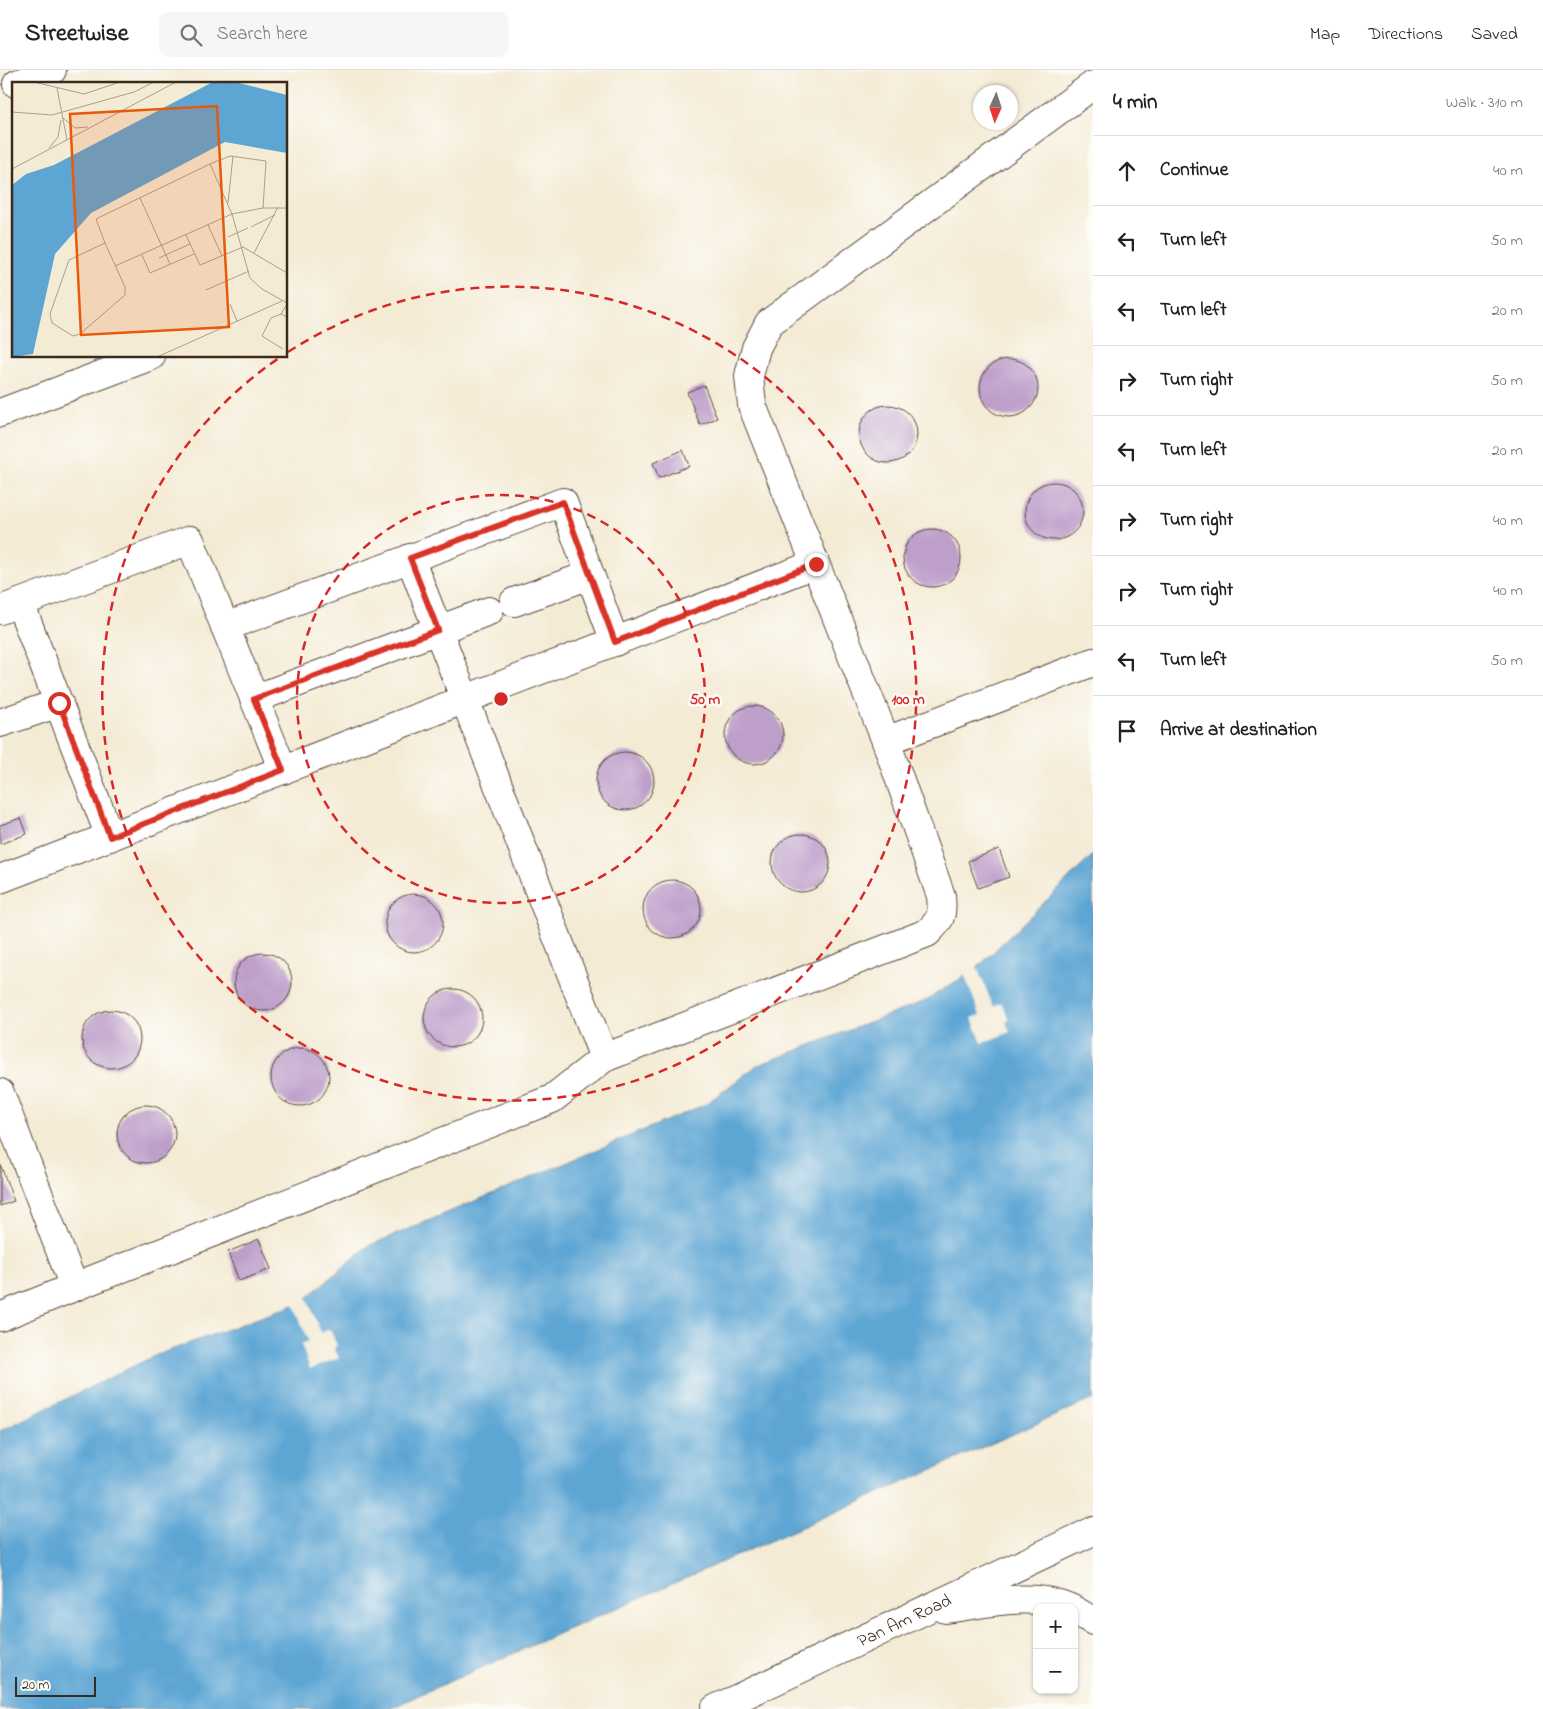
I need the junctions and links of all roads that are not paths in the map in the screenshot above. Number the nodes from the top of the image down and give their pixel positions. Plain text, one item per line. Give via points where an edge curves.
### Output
1 (52, 70) edge
2 (20, 82) edge
3 (12, 85) edge
4 (1093, 85) edge
5 (0, 90) edge
6 (146, 358) edge
7 (0, 413) edge
8 (410, 558) junction
9 (816, 564) junction
10 (590, 575) junction
11 (514, 602) dead end
12 (10, 606) edge
13 (489, 612) dead end
14 (225, 627) junction
15 (438, 630) junction
16 (615, 642) junction
17 (1093, 662) edge
18 (254, 699) junction
19 (464, 700) junction
20 (59, 703) junction
21 (0, 723) edge
22 (886, 741) junction
23 (283, 770) junction
24 (110, 837) junction
25 (0, 879) edge
26 (604, 1058) junction
27 (0, 1093) edge
28 (74, 1287) junction
29 (0, 1317) edge
30 (1093, 1531) edge
31 (1060, 1604) edge
32 (922, 1612) junction
33 (1078, 1612) edge
34 (1093, 1621) edge
35 (715, 1709) edge

1 - 2 street
3 - 5 street
4 - 9 street via 769,323 756,348 749,376 752,405
6 - 7 street
8 - 10 street via 563,502
8 - 14 street
8 - 15 street
9 - 16 street
9 - 22 street
10 - 11 street
10 - 16 street
12 - 14 street via 190,540
12 - 20 street
13 - 15 street
14 - 18 street
15 - 18 street
15 - 19 street
16 - 19 street
17 - 22 street
18 - 23 street
19 - 23 street
19 - 26 street
20 - 21 street
20 - 24 street
22 - 26 street via 941,896 943,911 937,923 926,933
23 - 24 street
24 - 25 street
26 - 28 street via 552,1099
27 - 28 street
28 - 29 street
30 - 32 street, Pan Am Road
31 - 32 street via 1017,1600
32 - 35 street, Pan Am Road
33 - 34 street

